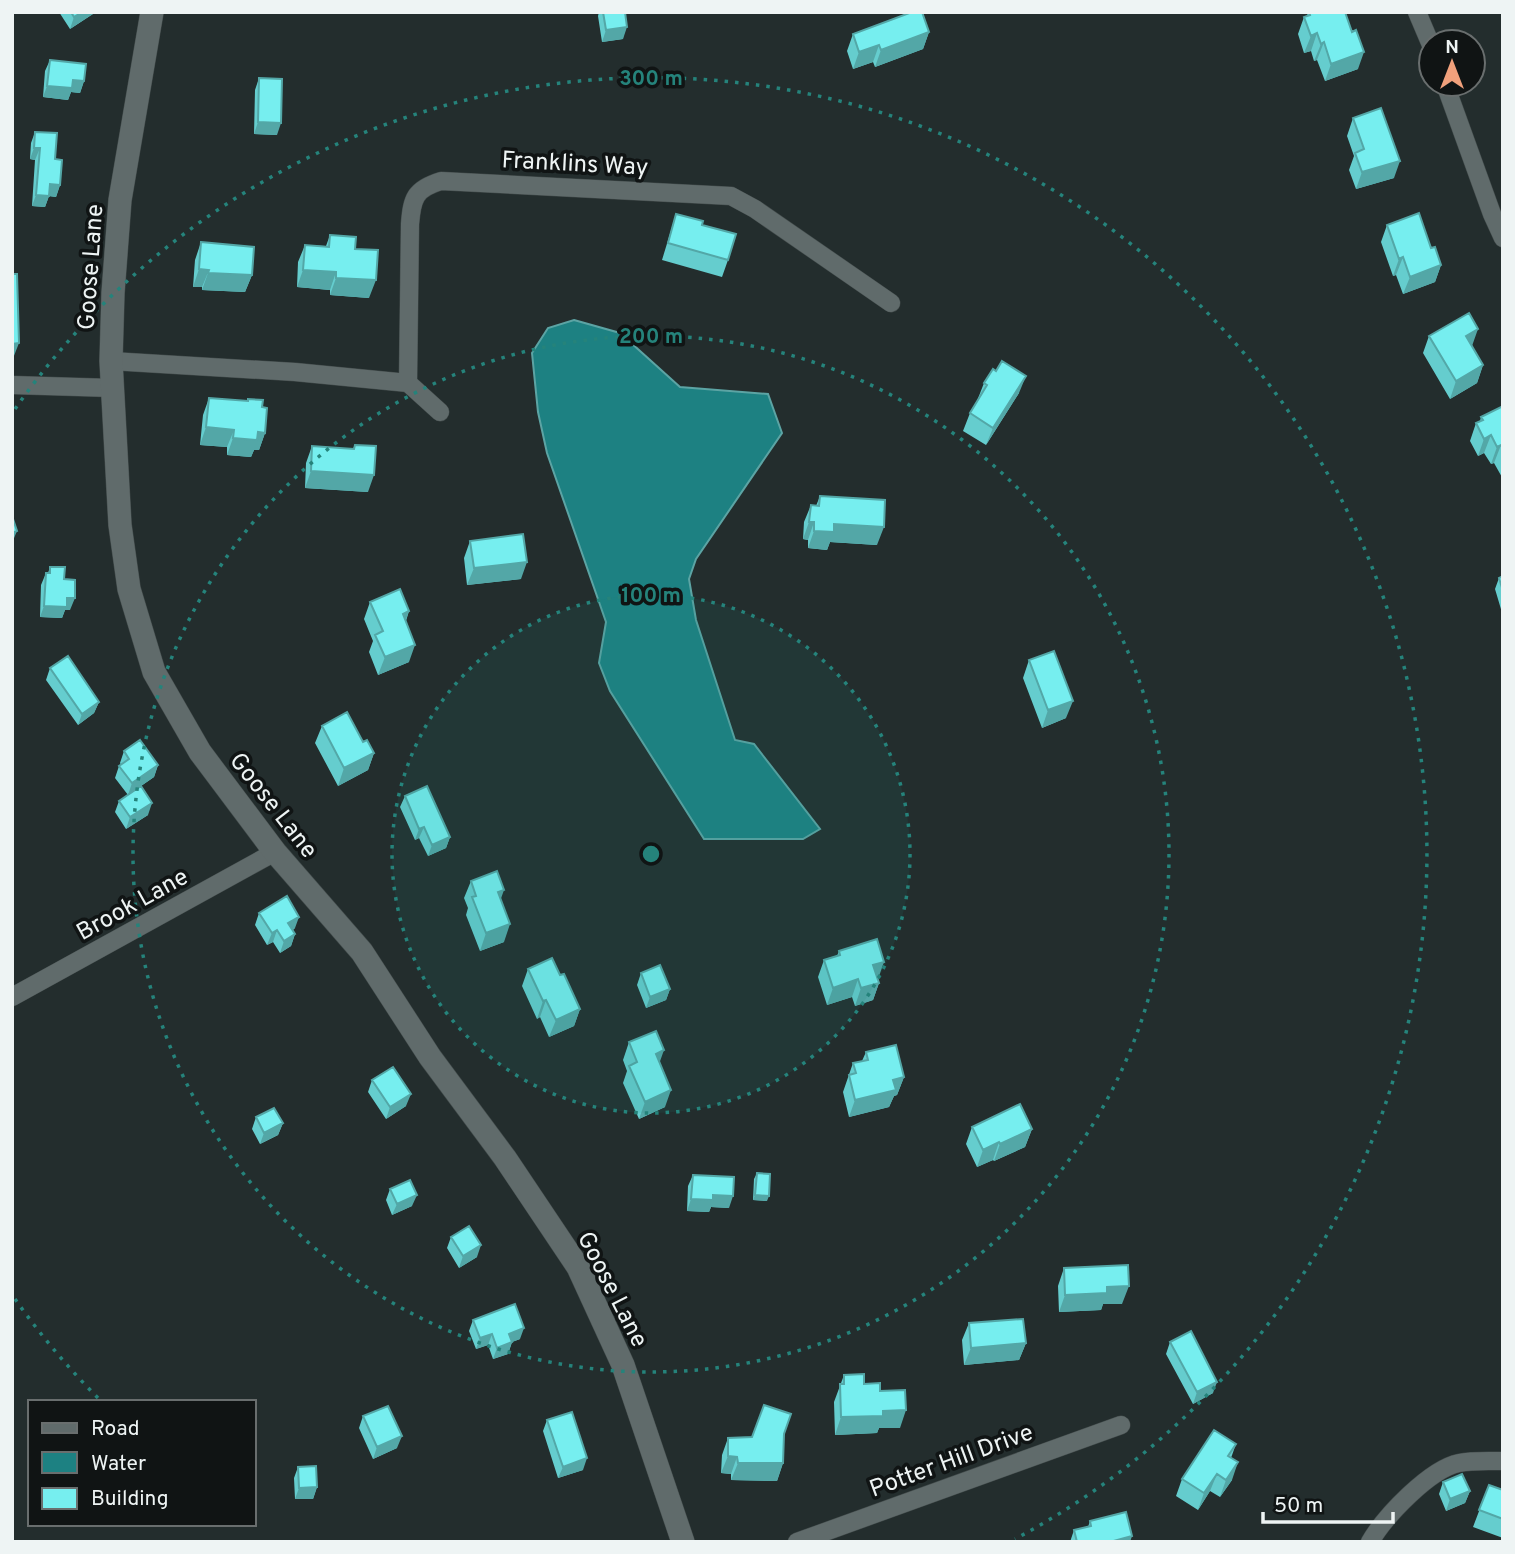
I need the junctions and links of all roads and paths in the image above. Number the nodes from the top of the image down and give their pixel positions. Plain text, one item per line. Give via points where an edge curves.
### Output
1 (152, 12) edge
2 (1451, 98) edge
3 (1503, 238) edge
4 (891, 303) dead end
5 (111, 361) junction
6 (408, 383) junction
7 (12, 385) edge
8 (111, 388) junction
9 (440, 412) dead end
10 (275, 852) junction
11 (12, 997) edge
12 (1121, 1425) dead end
13 (1503, 1461) edge
14 (683, 1542) edge
15 (797, 1542) edge
16 (1370, 1542) edge

1 - 5 street, Goose Lane via 120,200
2 - 3 street
4 - 6 street, Franklins Way via 731,196 441,181 426,185 412,200
5 - 6 street
5 - 8 street, Goose Lane
6 - 9 street
7 - 8 street
8 - 10 street, Goose Lane via 125,563 154,672 200,752
10 - 11 street, Brook Lane
10 - 14 street, Goose Lane via 362,952 578,1268 623,1366
12 - 15 street, Potter Hill Drive
13 - 16 street via 1457,1463 1432,1476 1395,1510

